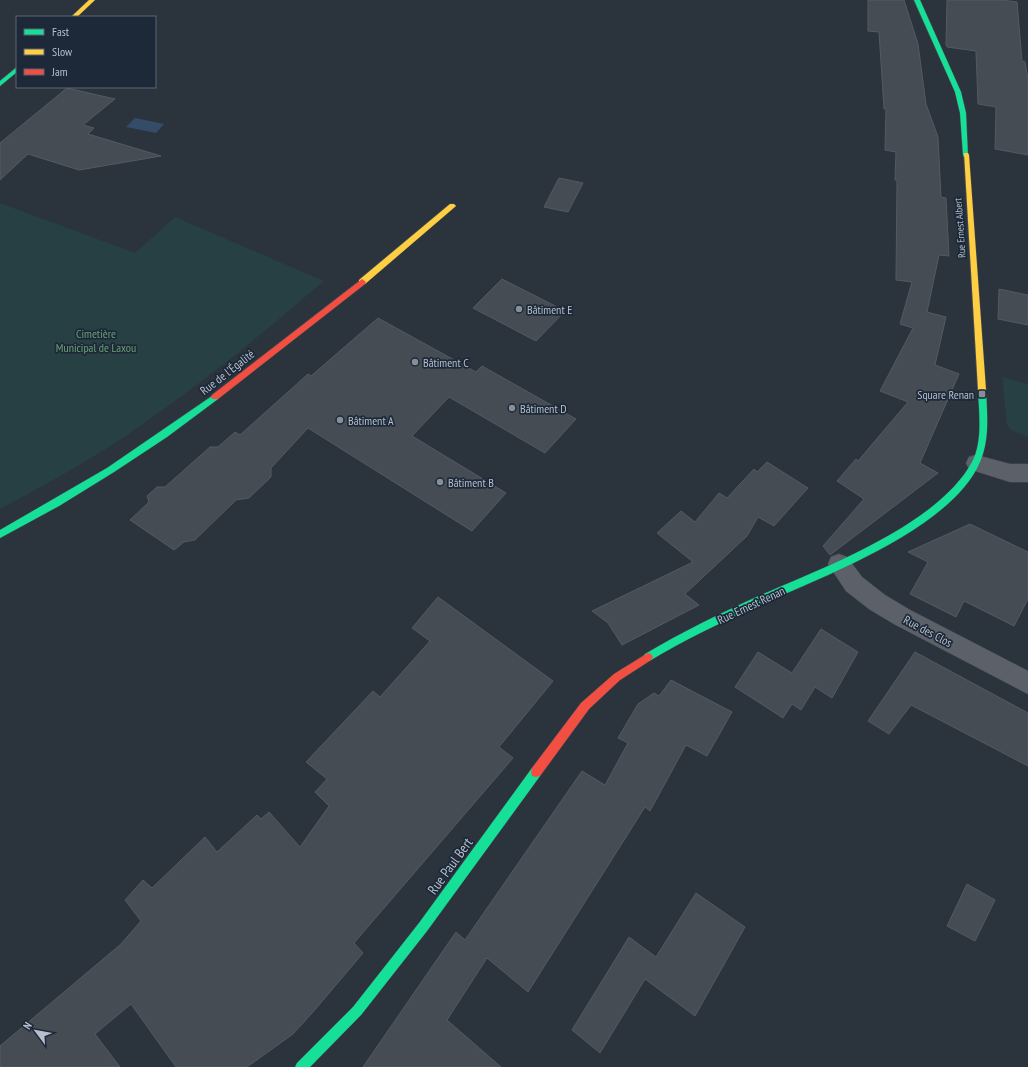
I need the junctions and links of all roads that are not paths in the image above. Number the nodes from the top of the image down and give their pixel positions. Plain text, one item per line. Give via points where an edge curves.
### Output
1 (92, 0) edge
2 (917, 0) edge
3 (75, 16) edge
4 (16, 70) edge
5 (0, 84) edge
6 (452, 206) dead end
7 (976, 463) junction
8 (1028, 473) edge
9 (0, 534) edge
10 (840, 564) junction
11 (617, 677) joint
12 (1028, 683) edge
13 (301, 1067) edge

1 - 3 street
2 - 7 street, Rue Ernest Albert via 958,92 963,113 982,394 983,424
4 - 5 street
6 - 9 street, Rue de l'Égalité via 352,290 174,429 53,506
7 - 8 street via 1010,472
7 - 10 street, Rue Ernest Renan via 964,482 926,516
10 - 11 street, Rue Ernest Renan via 684,637
10 - 12 street, Rue des Clos via 854,584 877,602
11 - 13 street, Rue Paul Bert via 585,706 423,927 357,1011

